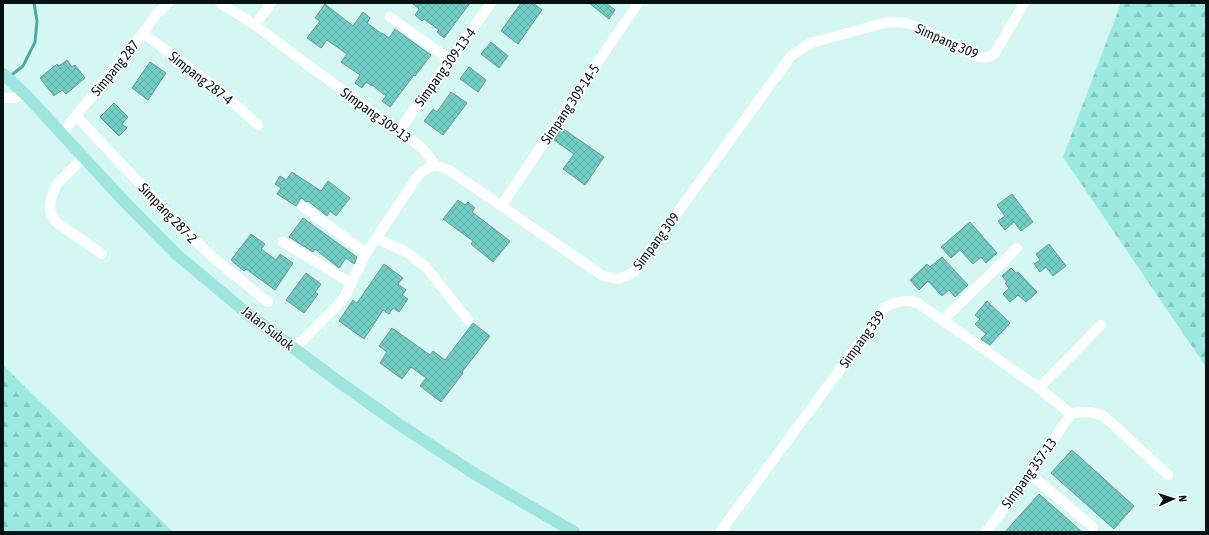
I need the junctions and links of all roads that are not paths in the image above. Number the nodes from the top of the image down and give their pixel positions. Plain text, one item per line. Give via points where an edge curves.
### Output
1 (168, 3) edge
2 (220, 3) edge
3 (271, 3) edge
4 (491, 3) edge
5 (638, 3) edge
6 (1024, 3) edge
7 (390, 17) dead end
8 (255, 25) junction
9 (143, 33) junction
10 (450, 60) junction
11 (7, 77) edge
12 (26, 95) junction
13 (3, 98) edge
14 (76, 116) junction
15 (258, 125) dead end
16 (399, 131) junction
17 (62, 133) junction
18 (84, 157) junction
19 (436, 166) junction
20 (501, 206) junction
21 (303, 207) dead end
22 (376, 238) junction
23 (283, 242) dead end
24 (1016, 248) dead end
25 (366, 253) junction
26 (102, 254) dead end
27 (351, 284) junction
28 (268, 302) dead end
29 (468, 320) dead end
30 (943, 320) junction
31 (1101, 325) dead end
32 (294, 348) junction
33 (1039, 388) junction
34 (1071, 414) junction
35 (1030, 474) junction
36 (1168, 475) dead end
37 (1093, 527) dead end
38 (574, 532) edge
39 (720, 532) edge
40 (986, 532) edge

1 - 9 street, Simpang 287
2 - 8 street
3 - 8 street
4 - 10 street, Simpang 309-13-4
5 - 20 street, Simpang 309-14-5
6 - 20 street, Simpang 309 via 995,53 990,57 975,56 918,27 895,22 811,43 801,49 791,56 635,271 625,277 614,279 603,276
7 - 10 street
8 - 16 street, Simpang 309-13
9 - 14 street, Simpang 287
9 - 15 street, Simpang 287-4 via 222,92
10 - 16 street, Simpang 309-13-4
11 - 12 main road, Jalan Subok
12 - 13 street
12 - 17 main road, Jalan Subok
14 - 17 street, Simpang 287
14 - 28 street, Simpang 287-2 via 186,233
16 - 19 street, Simpang 309-13 via 421,147
17 - 18 main road, Jalan Subok
18 - 26 street via 56,184 50,211 56,222
18 - 32 main road, Jalan Subok via 176,254 248,314
19 - 20 street, Simpang 309 via 449,170
19 - 22 street via 429,167 418,176
21 - 25 street
22 - 25 street
22 - 29 street via 408,254 426,267
23 - 27 street
24 - 30 street
25 - 27 street
27 - 32 street via 337,306
30 - 33 street, Simpang 339
30 - 39 street, Simpang 339 via 911,301 893,303 886,307
31 - 33 street
32 - 38 main road, Jalan Subok via 412,433 470,471
33 - 34 street, Simpang 339
34 - 35 street, Simpang 357-13
34 - 36 street via 1092,412 1105,417
35 - 37 street
35 - 40 street, Simpang 357-13

